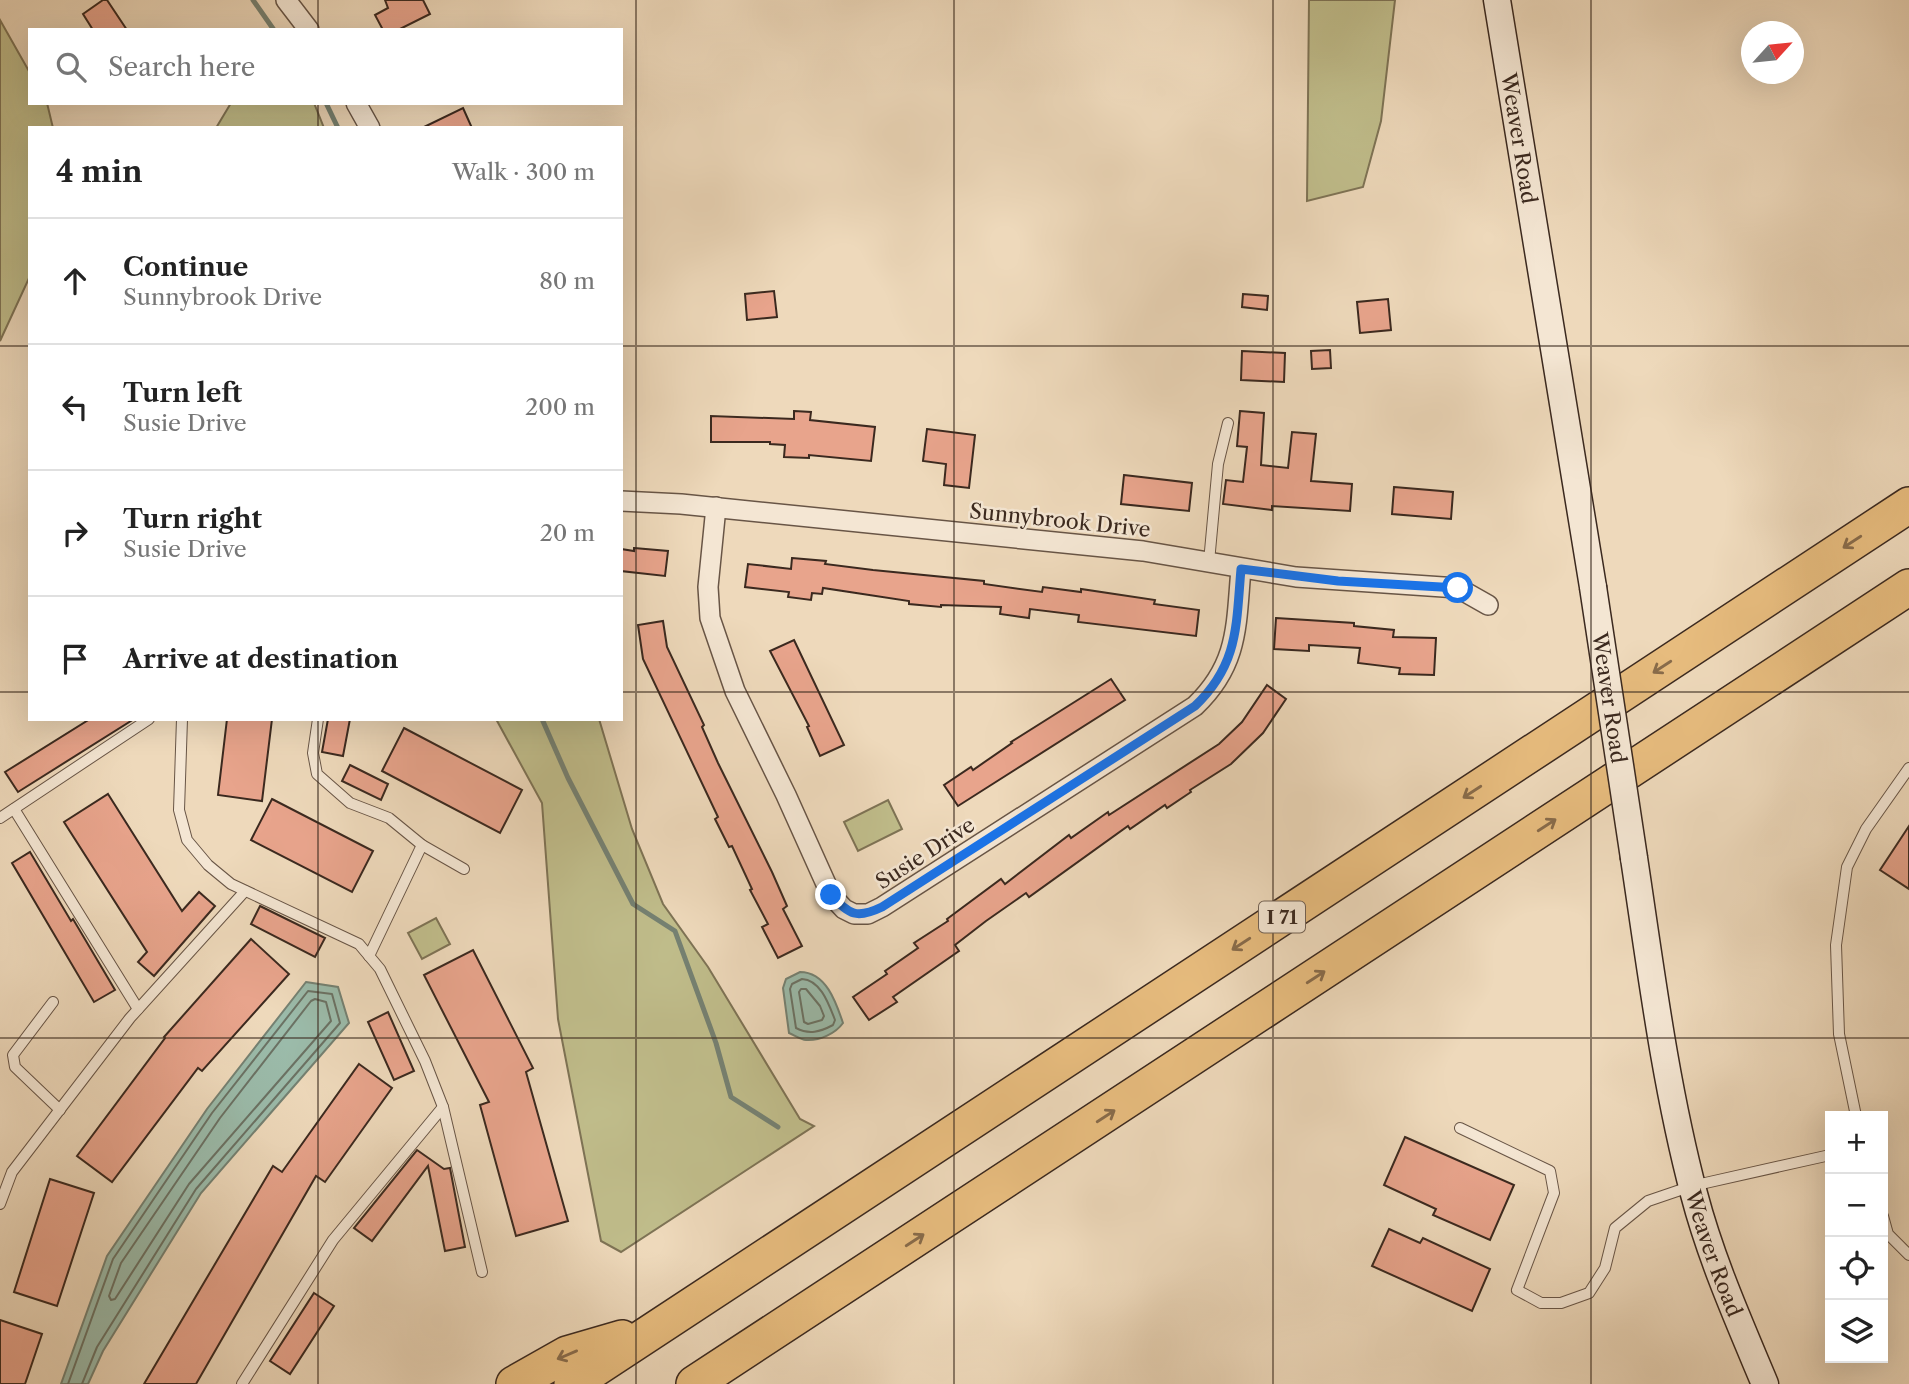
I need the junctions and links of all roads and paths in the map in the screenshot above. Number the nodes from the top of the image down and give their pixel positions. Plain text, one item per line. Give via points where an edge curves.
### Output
1 (286, 0) edge
2 (1497, 0) edge
3 (307, 28) edge
4 (357, 105) edge
5 (369, 126) edge
6 (1228, 424) dead end
7 (623, 501) edge
8 (1909, 505) edge
9 (716, 507) junction
10 (1209, 562) junction
11 (1241, 569) junction
12 (1909, 587) edge
13 (1488, 606) dead end
14 (146, 721) edge
15 (182, 721) edge
16 (318, 721) edge
17 (1909, 768) edge
18 (14, 809) junction
19 (0, 818) edge
20 (422, 845) junction
21 (464, 869) dead end
22 (245, 891) junction
23 (369, 956) junction
24 (53, 1002) dead end
25 (138, 1009) junction
26 (443, 1107) junction
27 (60, 1110) junction
28 (1855, 1111) edge
29 (1460, 1128) dead end
30 (1825, 1156) edge
31 (1692, 1186) junction
32 (0, 1204) edge
33 (1888, 1234) edge
34 (1909, 1255) edge
35 (885, 1259) junction
36 (482, 1272) dead end
37 (656, 1329) junction
38 (242, 1384) edge
39 (514, 1384) edge
40 (572, 1384) edge
41 (694, 1384) edge
42 (716, 1384) edge
43 (1765, 1384) edge

1 - 3 street
2 - 31 main road, Weaver Road, bridge via 1662,1045
4 - 5 street
6 - 10 lane via 1218,464
7 - 9 street, Sunnybrook Drive
8 -> 37 highway, I 71
9 - 10 street, Sunnybrook Drive via 1143,551
9 - 11 street, Susie Drive via 709,618 735,691 831,895 854,914 882,907 1195,706 1213,689 1234,641
10 - 11 street, Sunnybrook Drive
11 - 13 street, Sunnybrook Drive via 1458,588
35 -> 12 highway
14 - 18 lane
15 - 22 lane via 179,810 187,840 208,865
16 - 20 lane via 313,753 317,774 350,803 389,818
17 - 28 lane via 1866,829 1847,867 1836,945 1839,1034
18 - 19 lane
18 - 25 lane
20 - 21 lane
20 - 23 lane
22 - 23 lane via 359,944
22 - 25 lane
23 - 26 lane via 386,981
24 - 27 lane via 13,1055 15,1067
25 - 27 lane
26 - 36 lane
26 - 38 lane via 333,1240
27 - 32 lane via 12,1172
29 - 31 lane via 1550,1171 1554,1193 1517,1290 1541,1303 1561,1303 1589,1293 1605,1268 1615,1228 1648,1201
30 - 31 lane
31 - 43 main road, Weaver Road
33 - 34 lane
35 - 41 highway
35 - 42 highway
37 -> 39 highway via 567,1354
37 - 40 highway, I 71

